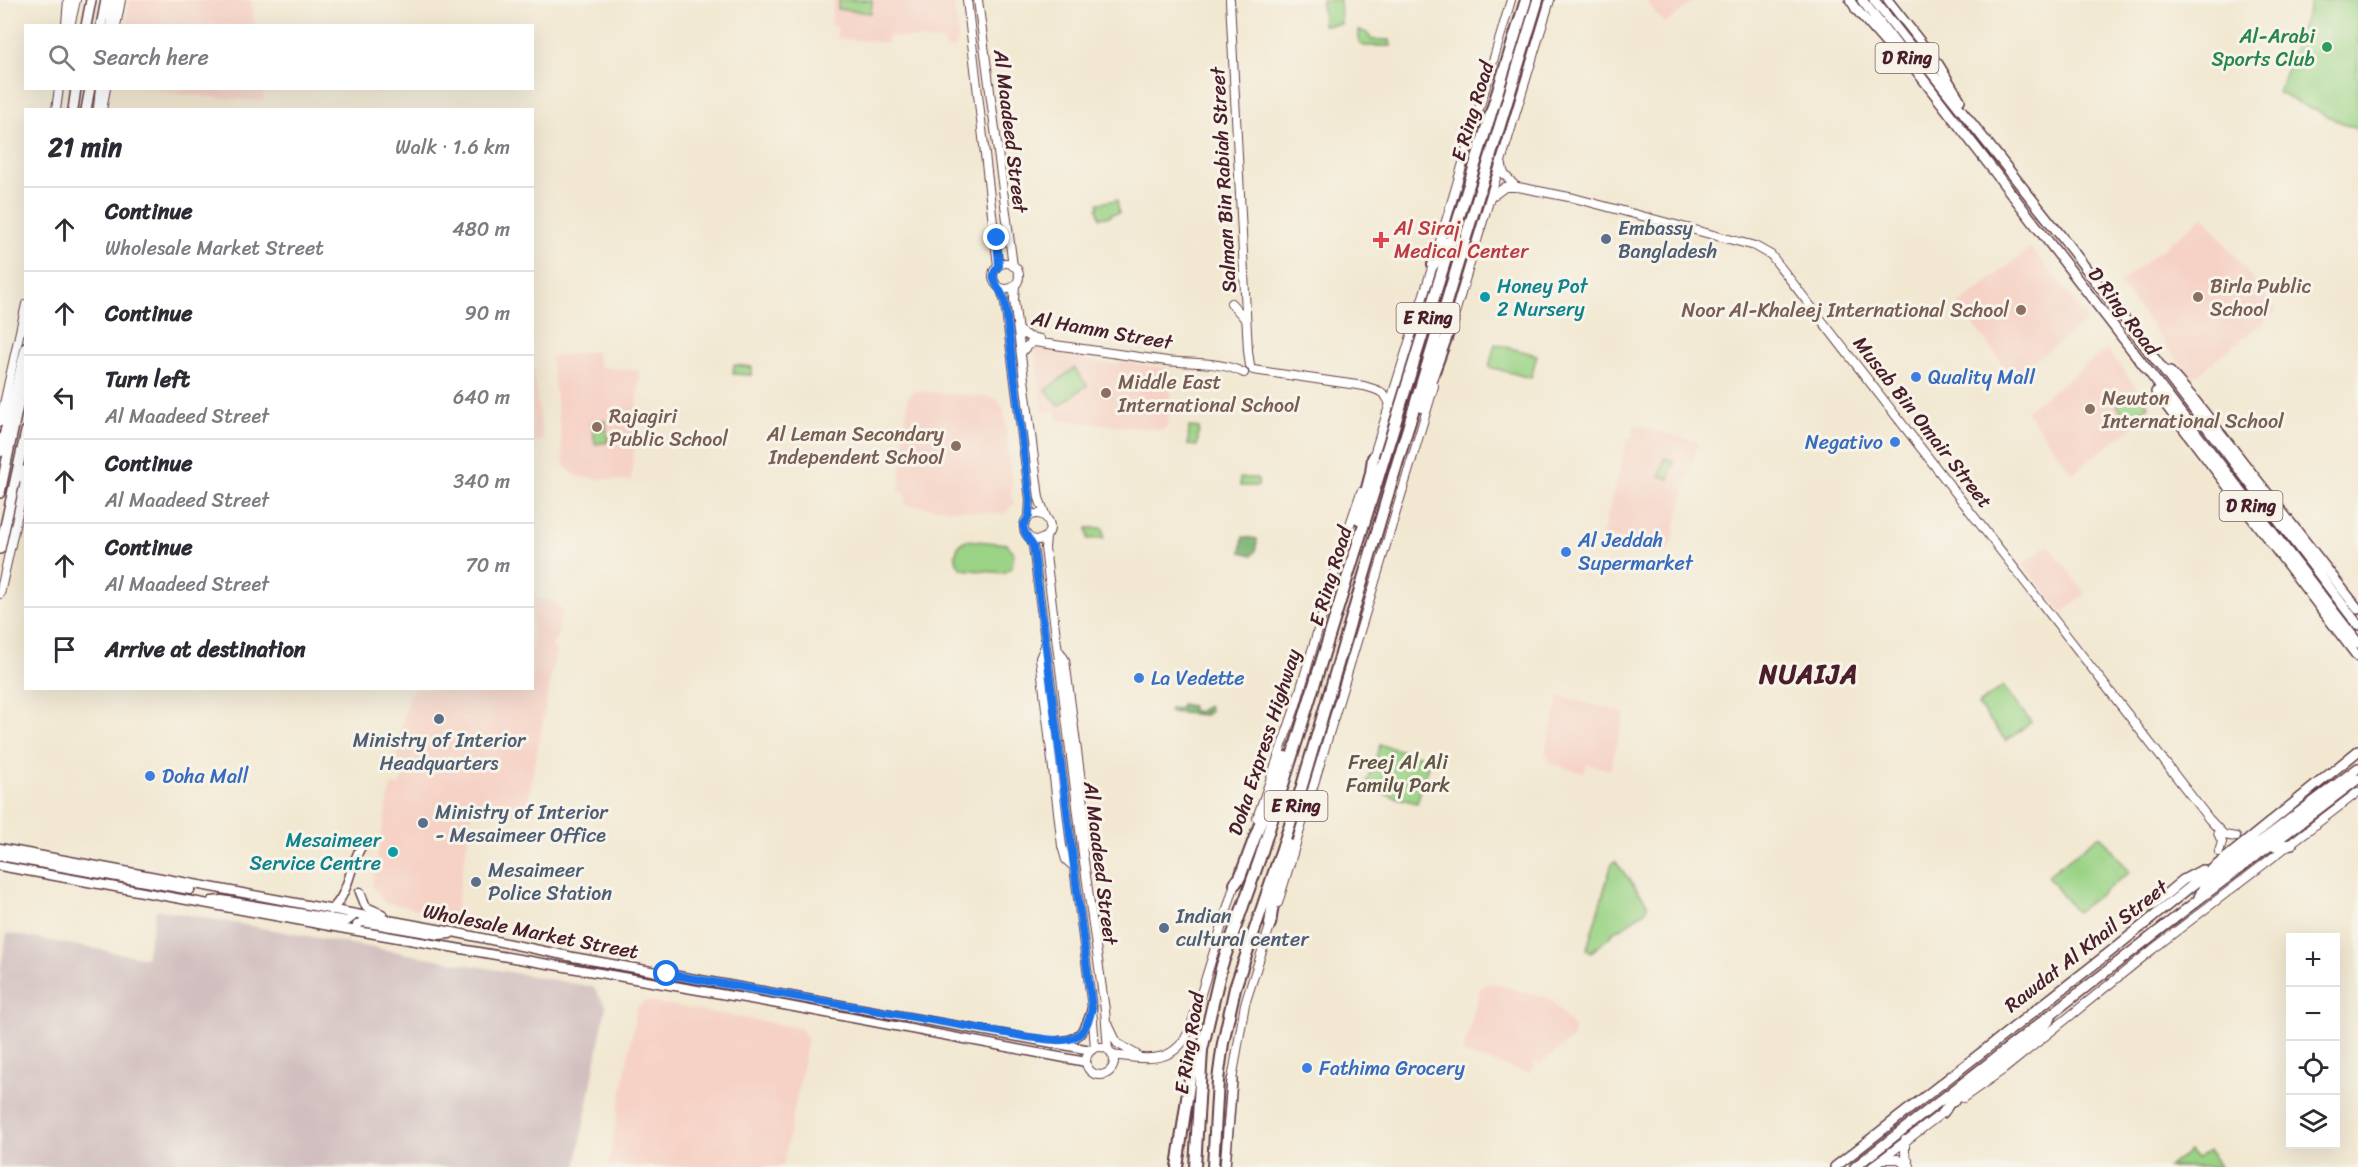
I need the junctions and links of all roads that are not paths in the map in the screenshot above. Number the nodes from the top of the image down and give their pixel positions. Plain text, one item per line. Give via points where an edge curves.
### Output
1 (68, 0) edge
2 (76, 0) edge
3 (91, 0) edge
4 (121, 0) edge
5 (967, 0) edge
6 (978, 0) edge
7 (1230, 0) edge
8 (1511, 0) edge
9 (1519, 0) edge
10 (1526, 0) edge
11 (1538, 0) edge
12 (1545, 0) edge
13 (1550, 0) edge
14 (1850, 0) edge
15 (1862, 0) edge
16 (1874, 0) edge
17 (1888, 0) edge
18 (108, 1) edge
19 (1894, 4) edge
20 (1856, 9) joint
21 (68, 24) edge
22 (69, 24) edge
23 (86, 24) edge
24 (102, 24) edge
25 (110, 24) edge
26 (116, 24) edge
27 (1506, 61) junction
28 (1518, 64) junction
29 (1938, 64) joint
30 (59, 90) edge
31 (76, 90) edge
32 (90, 90) edge
33 (100, 90) edge
34 (105, 90) edge
35 (56, 108) edge
36 (73, 108) edge
37 (86, 108) edge
38 (100, 108) edge
39 (101, 108) edge
40 (1951, 115) junction
41 (1980, 132) junction
42 (1501, 161) junction
43 (1518, 187) junction
44 (1489, 199) junction
45 (1456, 229) junction
46 (1434, 265) junction
47 (999, 266) junction
48 (1013, 266) junction
49 (1015, 285) junction
50 (1001, 289) junction
51 (1232, 303) dead end
52 (24, 313) edge
53 (1453, 319) junction
54 (1246, 320) junction
55 (1018, 330) junction
56 (1021, 353) junction
57 (24, 355) edge
58 (1181, 361) junction
59 (2158, 364) junction
60 (1247, 368) junction
61 (2145, 368) junction
62 (24, 377) edge
63 (1398, 380) junction
64 (1380, 390) junction
65 (1390, 407) junction
66 (0, 422) edge
67 (24, 439) edge
68 (2241, 448) dead end
69 (0, 452) edge
70 (1373, 458) junction
71 (2213, 467) junction
72 (2248, 468) junction
73 (1394, 474) junction
74 (24, 480) edge
75 (2215, 481) dead end
76 (0, 493) edge
77 (1029, 516) junction
78 (1046, 517) junction
79 (2294, 526) junction
80 (2307, 532) dead end
81 (1046, 537) junction
82 (1030, 538) junction
83 (2264, 546) dead end
84 (0, 549) edge
85 (2281, 555) junction
86 (1349, 575) junction
87 (0, 594) edge
88 (2358, 609) edge
89 (2322, 610) junction
90 (2358, 625) edge
91 (2358, 643) edge
92 (1045, 645) junction
93 (2358, 648) edge
94 (2358, 657) edge
95 (1049, 733) junction
96 (1299, 734) junction
97 (1057, 741) junction
98 (2358, 751) edge
99 (2345, 761) junction
100 (2325, 767) dead end
101 (2358, 768) edge
102 (2358, 780) edge
103 (2358, 792) edge
104 (1294, 813) junction
105 (2209, 819) junction
106 (2240, 840) junction
107 (2292, 844) junction
108 (2270, 846) junction
109 (361, 847) dead end
110 (0, 848) edge
111 (2219, 852) dead end
112 (0, 856) edge
113 (1073, 866) junction
114 (3, 868) edge
115 (1235, 884) junction
116 (209, 888) junction
117 (360, 892) dead end
118 (2198, 900) junction
119 (202, 903) junction
120 (2152, 905) dead end
121 (331, 910) junction
122 (356, 914) junction
123 (1270, 924) junction
124 (431, 928) junction
125 (490, 930) dead end
126 (358, 932) junction
127 (453, 932) junction
128 (479, 937) junction
129 (1092, 1008) junction
130 (1105, 1010) junction
131 (2054, 1012) junction
132 (1028, 1037) junction
133 (1093, 1049) junction
134 (1202, 1050) junction
135 (1110, 1052) junction
136 (1144, 1059) junction
137 (1086, 1062) junction
138 (1232, 1080) joint
139 (1943, 1113) junction
140 (1905, 1140) junction
141 (1881, 1160) junction
142 (1177, 1167) edge
143 (1195, 1167) edge
144 (1213, 1167) edge
145 (1225, 1167) edge
146 (1835, 1167) edge
147 (1855, 1167) edge
148 (1872, 1167) edge
149 (1909, 1167) edge

1 - 21 street
2 - 22 street
3 - 23 main road
4 - 26 street
5 - 47 street, Al Maadeed Street
6 - 48 street, Al Maadeed Street
7 - 54 street, Salman Bin Rabiah Street
8 - 46 street, Doha Express Highway
9 - 27 highway
10 - 27 highway, E Ring Road / E Ring
11 - 28 highway, E Ring Road / E Ring
12 - 28 highway
13 - 42 street
14 - 20 main road
15 - 40 main road, D Ring Road / D Ring
16 - 41 main road, D Ring Road / D Ring
17 - 19 main road, D Ring
18 - 24 main road
18 - 25 street
19 - 29 main road, D Ring
20 - 40 main road
27 - 45 highway, E Ring Road / E Ring
28 - 73 highway, E Ring Road / E Ring
29 - 41 main road
30 - 35 street
31 - 36 main road
32 - 37 main road
33 - 38 street
34 - 39 street
40 - 61 main road, D Ring Road / D Ring
41 - 59 main road, D Ring Road / D Ring
42 - 43 street via 1504,174
42 - 44 street
43 - 44 street via 1504,187
43 - 105 street, Musab Bin Omair Street via 1750,245 1771,255
44 - 53 street
45 - 46 highway
45 - 86 highway, E Ring Road / E Ring
46 - 63 street, Doha Express Highway
47 - 48 street
47 - 50 street via 993,279
48 - 49 street via 1018,273
49 - 50 street
49 - 55 street
50 - 77 street
51 - 54 street
52 - 66 street
53 - 73 highway
53 - 123 street
54 - 60 street, Salman Bin Rabiah Street
55 - 56 street
55 - 58 street, Al Hamm Street via 1034,338
56 - 58 street, Al Hamm Street via 1034,342
56 - 78 street via 1039,498
57 - 69 main road
58 - 60 street, Al Hamm Street
59 - 72 main road, D Ring via 2174,376
59 - 90 main road, D Ring Road / D Ring
60 - 64 street, Al Hamm Street
61 - 71 main road via 2158,394
61 - 91 main road, D Ring Road / D Ring
62 - 76 main road
63 - 64 street
63 - 65 street, Doha Express Highway
64 - 65 street
65 - 70 street, Doha Express Highway
67 - 84 main road
68 - 72 main road
70 - 86 highway via 1347,562
70 - 115 street, Doha Express Highway
71 - 75 main road
71 - 85 main road
72 - 79 main road, D Ring
73 - 104 highway, E Ring Road / E Ring
74 - 87 street
77 - 78 street via 1037,513
77 - 82 street via 1023,526
78 - 81 street via 1050,525
79 - 80 main road
79 - 88 main road, D Ring
81 - 82 street
81 - 130 street, Al Maadeed Street
82 - 92 street, Al Maadeed Street
83 - 85 main road
85 - 89 main road
86 - 96 highway, E Ring Road / E Ring
89 - 93 main road
89 - 94 main road
92 - 95 street via 1040,658
92 - 97 street, Al Maadeed Street
95 - 97 street
95 - 113 street via 1063,850
96 - 115 highway via 1287,753
96 - 134 highway, E Ring Road / E Ring via 1222,965
97 - 113 street, Al Maadeed Street
98 - 99 main road, Rawdat Al Khail Street
99 - 100 main road
99 - 106 main road, Rawdat Al Khail Street
101 - 118 main road via 2211,879
102 - 108 main road, Rawdat Al Khail Street
103 - 107 street
104 - 123 highway
104 - 144 highway, E Ring Road / E Ring via 1248,946 1227,1021 1218,1080
105 - 106 street, Musab Bin Omair Street via 2224,835
105 - 111 street, Musab Bin Omair Street via 2221,840
106 - 120 main road
106 - 146 main road, Rawdat Al Khail Street via 2110,952
107 - 108 main road
107 - 139 street
108 - 118 main road, Rawdat Al Khail Street
109 - 121 main road via 340,901
110 - 116 main road, Wholesale Market Street
112 - 116 main road via 190,890
113 - 129 street, Al Maadeed Street
114 - 119 main road, Wholesale Market Street
115 - 136 street, Doha Express Highway via 1188,1034 1171,1054
116 - 121 main road, Wholesale Market Street
117 - 124 main road via 364,905 373,911 419,921
118 - 131 main road, Rawdat Al Khail Street
119 - 122 main road via 222,900 347,921
119 - 126 main road, Wholesale Market Street
121 - 122 main road, Wholesale Market Street
122 - 124 main road, Wholesale Market Street
123 - 138 street via 1247,994
124 - 127 main road, Wholesale Market Street
125 - 128 main road
126 - 127 main road via 357,925 362,922 439,935
126 - 137 main road, Wholesale Market Street
127 - 128 main road, Wholesale Market Street
128 - 132 main road, Wholesale Market Street
129 - 132 main road via 1087,1024 1075,1038 1064,1041
129 - 133 street, Al Maadeed Street
130 - 135 street, Al Maadeed Street
130 - 136 street via 1118,1043
131 - 139 main road via 2041,1031
131 - 147 main road, Rawdat Al Khail Street
132 - 133 main road, Wholesale Market Street
133 - 135 street
133 - 137 street
134 - 142 highway via 1191,1071
134 - 143 highway, E Ring Road / E Ring
135 - 136 street, Doha Express Highway
135 - 137 street via 1114,1064 1105,1074 1092,1073
138 - 145 main road
139 - 140 street
140 - 141 street
140 - 149 street
141 - 148 street
141 - 149 street via 1898,1159

